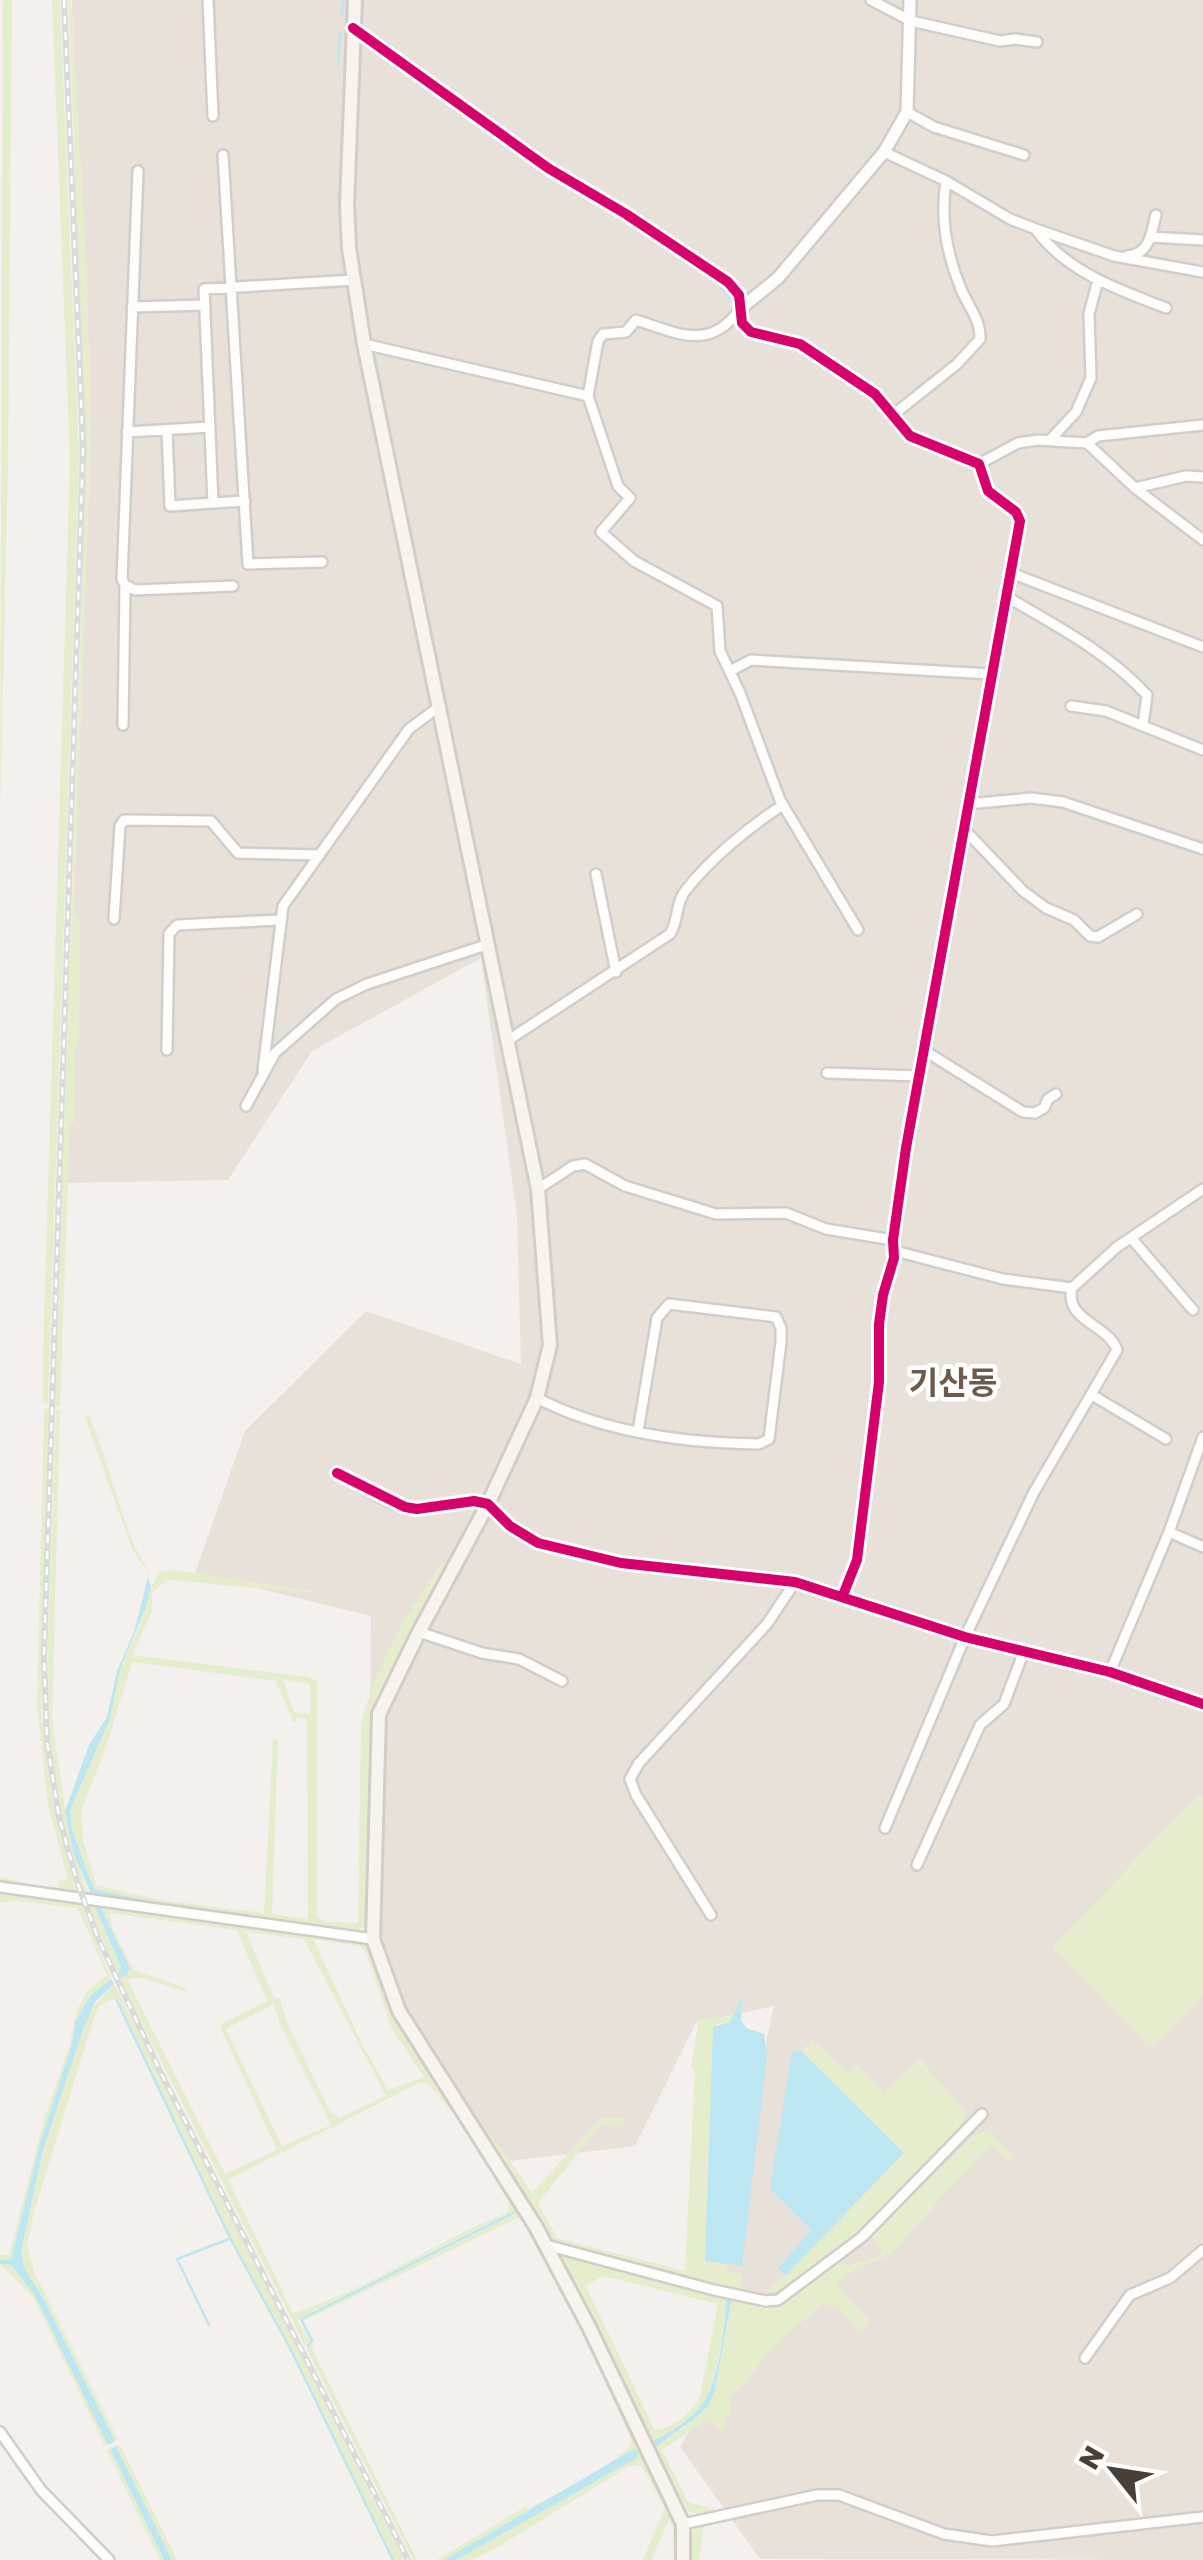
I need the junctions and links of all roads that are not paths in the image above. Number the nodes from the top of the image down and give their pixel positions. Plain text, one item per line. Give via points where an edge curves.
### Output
1 (208, 0) edge
2 (355, 0) edge
3 (871, 0) edge
4 (910, 0) edge
5 (911, 22) junction
6 (353, 28) junction
7 (1037, 42) dead end
8 (907, 112) junction
9 (213, 116) dead end
10 (884, 152) junction
11 (222, 155) dead end
12 (1024, 155) dead end
13 (138, 170) dead end
14 (946, 181) junction
15 (1156, 215) dead end
16 (1036, 229) junction
17 (1150, 237) junction
18 (1203, 240) edge
19 (1114, 256) junction
20 (1203, 272) edge
21 (354, 280) junction
22 (1098, 280) junction
23 (232, 288) junction
24 (205, 305) junction
25 (132, 307) junction
26 (1166, 308) dead end
27 (740, 309) junction
28 (364, 344) junction
29 (588, 396) junction
30 (893, 415) junction
31 (1203, 425) edge
32 (210, 427) junction
33 (167, 430) junction
34 (127, 432) junction
35 (1050, 440) junction
36 (1087, 443) junction
37 (979, 464) junction
38 (1203, 477) edge
39 (1135, 488) junction
40 (244, 501) junction
41 (213, 503) junction
42 (1203, 540) edge
43 (322, 562) dead end
44 (1011, 572) junction
45 (125, 585) junction
46 (233, 586) dead end
47 (1007, 597) junction
48 (1203, 647) edge
49 (730, 671) junction
50 (990, 674) junction
51 (440, 706) junction
52 (1071, 706) dead end
53 (123, 725) dead end
54 (1143, 725) junction
55 (1202, 746) edge
56 (967, 804) junction
57 (783, 805) junction
58 (963, 828) junction
59 (1203, 850) edge
60 (318, 855) junction
61 (596, 874) dead end
62 (1138, 914) dead end
63 (114, 919) dead end
64 (279, 920) junction
65 (858, 930) dead end
66 (489, 944) junction
67 (616, 972) junction
68 (510, 1040) junction
69 (167, 1050) dead end
70 (925, 1050) junction
71 (263, 1070) junction
72 (827, 1073) dead end
73 (919, 1076) junction
74 (1056, 1094) dead end
75 (246, 1106) dead end
76 (538, 1189) junction
77 (1203, 1189) edge
78 (1132, 1239) junction
79 (894, 1246) junction
80 (1072, 1288) junction
81 (1193, 1310) dead end
82 (1092, 1395) junction
83 (537, 1398) junction
84 (638, 1431) junction
85 (1203, 1437) edge
86 (1166, 1439) dead end
87 (337, 1473) dead end
88 (488, 1504) junction
89 (1169, 1532) junction
90 (1203, 1547) edge
91 (795, 1582) junction
92 (843, 1595) junction
93 (419, 1632) junction
94 (965, 1637) junction
95 (1024, 1651) junction
96 (1110, 1672) junction
97 (562, 1682) dead end
98 (1203, 1704) edge
99 (885, 1828) dead end
100 (917, 1866) dead end
101 (0, 1887) edge
102 (710, 1914) dead end
103 (373, 1938) junction
104 (982, 2114) dead end
105 (546, 2245) junction
106 (1203, 2250) edge
107 (1086, 2358) dead end
108 (0, 2432) edge
109 (1203, 2517) edge
110 (682, 2524) junction
111 (109, 2560) edge
112 (683, 2560) edge

1 - 9 street
2 - 6 main road
3 - 5 street
4 - 5 street
5 - 7 street
5 - 8 street
6 - 21 main road via 347,205
6 - 27 street via 548,168 728,282
8 - 10 street
8 - 12 street
10 - 14 street
10 - 27 street via 778,278
11 - 23 street
13 - 25 street
14 - 16 street
14 - 30 street via 943,224 950,259 980,339
15 - 17 street
16 - 19 street
16 - 22 street via 1059,256
17 - 18 street
17 - 19 street via 1141,253
19 - 20 street
21 - 23 street
21 - 28 main road
22 - 26 street
22 - 35 street via 1089,314 1091,378 1076,412
23 - 24 street via 204,289
23 - 40 street
24 - 25 street
24 - 32 street
25 - 34 street
27 - 29 street via 730,323 704,336 636,320 626,332 603,334
27 - 30 street via 751,332 800,344 874,394
28 - 29 street
28 - 51 main road
29 - 49 street via 618,486 630,498 602,532 634,560 717,606 720,652
30 - 37 street via 910,436
31 - 36 street via 1098,436
32 - 33 street
32 - 41 street
33 - 34 street
33 - 41 street via 170,506
34 - 45 street
35 - 36 street
35 - 37 street via 1018,443
36 - 39 street
37 - 44 street via 988,491 1020,521
38 - 39 street
39 - 42 street
40 - 41 street
40 - 43 street via 248,564
44 - 47 street
44 - 48 street
45 - 46 street
45 - 53 street
47 - 50 street
47 - 54 street via 1132,678 1147,695
49 - 50 street via 751,660
49 - 57 street
50 - 56 street
51 - 60 street via 409,730
51 - 66 main road
52 - 54 street
54 - 55 street
56 - 58 street
56 - 59 street via 1062,802
57 - 65 street
57 - 67 street via 683,892 670,934
58 - 62 street via 1023,892 1090,936
58 - 70 street
60 - 63 street via 238,853 212,821 124,820
60 - 64 street
61 - 67 street
64 - 69 street via 177,925 169,934
64 - 71 street
66 - 68 main road
66 - 71 street via 336,999
67 - 68 street
68 - 76 main road
70 - 73 street
70 - 74 street via 1023,1112 1035,1113
71 - 75 street
72 - 73 street
73 - 79 street
76 - 79 street via 585,1164 610,1180 716,1214 786,1213
76 - 83 main road via 550,1345
77 - 78 street
78 - 80 street
78 - 81 street
79 - 80 street via 1003,1279
79 - 92 street via 883,1296 857,1560
80 - 82 street via 1074,1309 1114,1340 1117,1350
82 - 86 street
82 - 94 street via 1034,1492
83 - 84 street
83 - 88 main road
84 - 84 street via 657,1318 669,1304 776,1317 781,1342 769,1440 727,1444
85 - 89 street
87 - 88 street via 418,1509
88 - 91 street via 538,1543 622,1563
88 - 93 main road
89 - 90 street
89 - 96 street
91 - 92 street
91 - 102 street via 630,1779
92 - 94 street
93 - 97 street via 519,1659
93 - 103 main road via 380,1714
94 - 95 street
94 - 99 street
95 - 96 street
95 - 100 street via 1004,1704 980,1724
96 - 98 street
101 - 103 street
103 - 105 main road via 399,2012
104 - 105 street via 862,2238 778,2300 714,2290
105 - 110 main road
106 - 107 street via 1170,2278 1130,2295
108 - 111 street via 41,2490
109 - 110 street via 992,2541 944,2534 840,2495
110 - 112 main road

